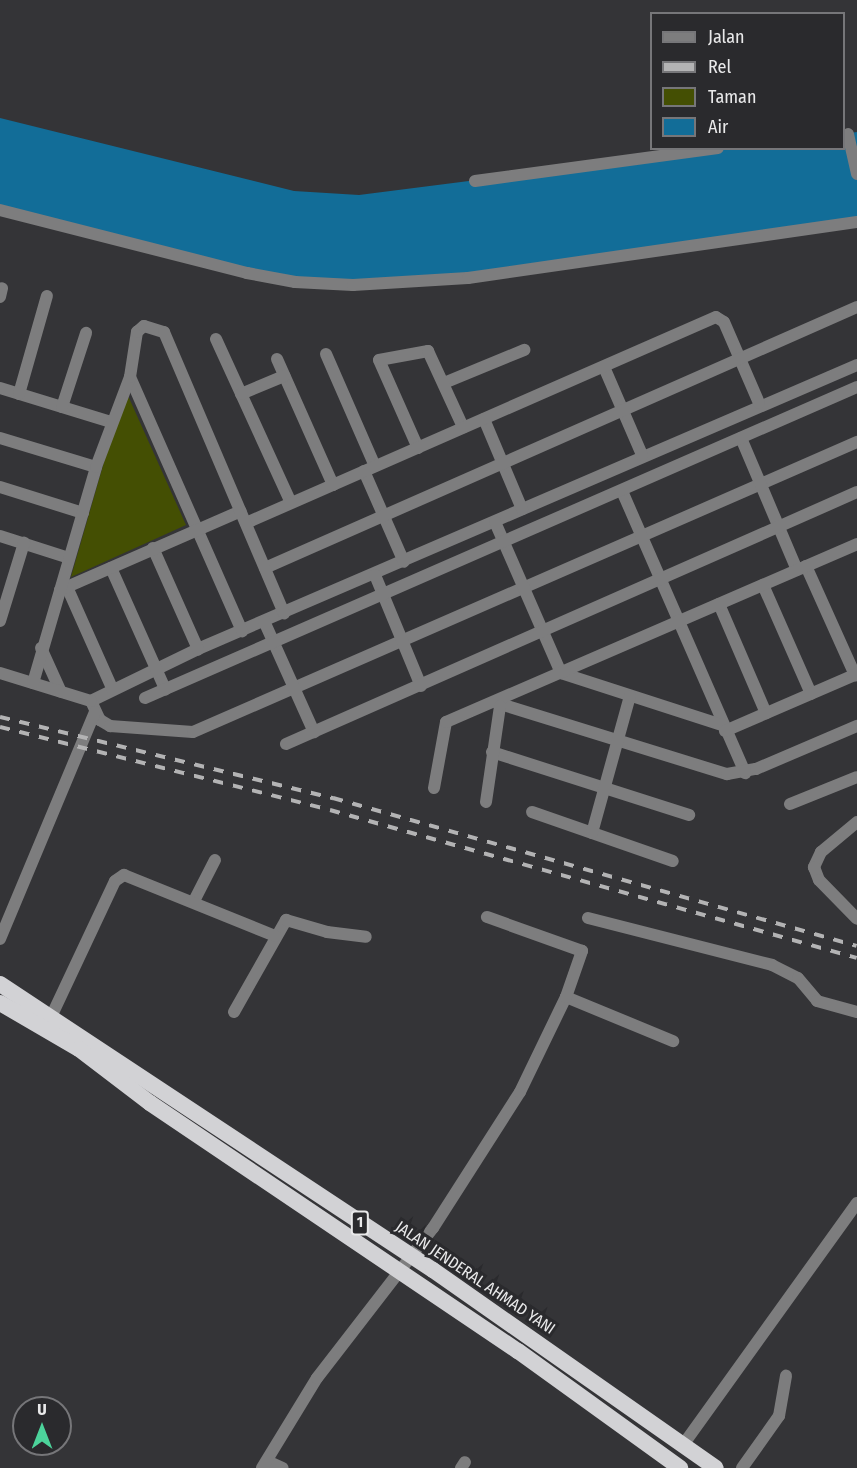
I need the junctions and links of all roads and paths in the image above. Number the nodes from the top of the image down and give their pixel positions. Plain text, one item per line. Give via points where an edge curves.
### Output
1 (849, 133) edge
2 (703, 150) edge
3 (857, 174) edge
4 (475, 181) dead end
5 (0, 210) edge
6 (857, 222) edge
7 (47, 296) dead end
8 (857, 307) edge
9 (86, 333) dead end
10 (216, 339) dead end
11 (524, 350) dead end
12 (326, 354) dead end
13 (741, 358) junction
14 (277, 359) dead end
15 (857, 365) edge
16 (604, 366) junction
17 (284, 376) junction
18 (130, 377) junction
19 (444, 383) junction
20 (857, 387) edge
21 (0, 388) edge
22 (19, 394) junction
23 (241, 394) junction
24 (759, 403) junction
25 (62, 407) junction
26 (623, 410) junction
27 (484, 419) junction
28 (111, 422) junction
29 (463, 427) junction
30 (0, 438) edge
31 (741, 438) junction
32 (857, 442) edge
33 (418, 448) junction
34 (642, 455) junction
35 (502, 463) junction
36 (96, 467) junction
37 (370, 469) junction
38 (760, 483) junction
39 (333, 485) junction
40 (0, 487) edge
41 (622, 491) junction
42 (857, 492) edge
43 (291, 502) junction
44 (522, 509) junction
45 (241, 510) junction
46 (83, 513) junction
47 (384, 515) junction
48 (495, 522) junction
49 (246, 523) junction
50 (779, 527) junction
51 (196, 528) junction
52 (0, 536) edge
53 (641, 536) junction
54 (24, 543) junction
55 (502, 543) junction
56 (153, 548) junction
57 (855, 549) edge
58 (69, 558) junction
59 (405, 562) junction
60 (111, 568) junction
61 (265, 568) junction
62 (801, 568) junction
63 (375, 575) junction
64 (660, 579) junction
65 (763, 585) junction
66 (521, 588) junction
67 (63, 589) junction
68 (383, 594) junction
69 (719, 604) junction
70 (284, 614) junction
71 (0, 621) edge
72 (264, 621) junction
73 (679, 621) junction
74 (242, 631) junction
75 (540, 631) junction
76 (402, 641) junction
77 (274, 642) junction
78 (41, 648) junction
79 (198, 649) junction
80 (155, 668) junction
81 (0, 673) edge
82 (561, 673) junction
83 (856, 674) edge
84 (33, 683) junction
85 (421, 686) junction
86 (295, 687) junction
87 (112, 688) junction
88 (165, 689) junction
89 (61, 692) junction
90 (811, 694) junction
91 (630, 696) junction
92 (145, 698) dead end
93 (499, 704) junction
94 (93, 706) junction
95 (766, 713) junction
96 (857, 726) edge
97 (723, 728) junction
98 (314, 732) junction
99 (616, 741) junction
100 (286, 744) dead end
101 (492, 752) junction
102 (745, 773) junction
103 (857, 777) edge
104 (603, 785) junction
105 (434, 788) dead end
106 (486, 802) dead end
107 (790, 804) dead end
108 (532, 812) dead end
109 (689, 815) dead end
110 (857, 822) edge
111 (592, 833) junction
112 (215, 860) dead end
113 (673, 861) dead end
114 (194, 901) junction
115 (487, 917) dead end
116 (588, 918) dead end
117 (857, 919) edge
118 (275, 936) junction
119 (366, 937) dead end
120 (0, 939) edge
121 (0, 984) edge
122 (566, 997) junction
123 (0, 1003) edge
124 (234, 1012) dead end
125 (857, 1012) edge
126 (51, 1017) junction
127 (673, 1041) dead end
128 (857, 1203) edge
129 (411, 1257) junction
130 (397, 1270) junction
131 (786, 1376) dead end
132 (683, 1445) junction
133 (264, 1464) edge
134 (283, 1468) edge
135 (680, 1468) edge
136 (716, 1468) edge
137 (742, 1468) edge

1 - 3 street
2 - 4 street
5 - 6 street via 247,273 295,282 353,285 468,278
7 - 22 street
8 - 13 street
9 - 25 street
10 - 23 street
11 - 19 street
12 - 37 street
13 - 16 street via 724,322 716,317
13 - 24 street
13 - 26 street
14 - 17 street
15 - 24 street
16 - 26 street
16 - 27 street
17 - 23 street
17 - 39 street
18 - 28 street
18 - 45 street via 137,332 144,326 160,328
18 - 51 street
19 - 29 street
19 - 33 street via 426,350 377,362
20 - 31 street
21 - 22 street
22 - 25 street
23 - 43 street
24 - 34 street
25 - 28 street
26 - 34 street
26 - 35 street
27 - 29 street
27 - 35 street
28 - 36 street
29 - 33 street
30 - 36 street
31 - 38 street
31 - 41 street
32 - 38 street
33 - 37 street
34 - 44 street
35 - 44 street
35 - 47 street
36 - 46 street
37 - 39 street
37 - 47 street
38 - 50 street
38 - 53 street
39 - 43 street
40 - 46 street
41 - 53 street
41 - 55 street
42 - 50 street
43 - 49 street
44 - 48 street
45 - 49 street
45 - 51 street
46 - 58 street
47 - 59 street
47 - 61 street
48 - 55 street
48 - 59 street
49 - 61 street
50 - 62 street
50 - 64 street
51 - 56 street
51 - 74 street
52 - 54 street
53 - 64 street
53 - 66 street
54 - 58 street
54 - 71 street
55 - 66 street
55 - 68 street
56 - 60 street
56 - 79 street
57 - 62 street
58 - 67 street
59 - 63 street
60 - 67 street
60 - 80 street
61 - 70 street
62 - 65 street
62 - 83 street
63 - 68 street
63 - 70 street
64 - 73 street
64 - 75 street
65 - 69 street
65 - 90 street
66 - 75 street
66 - 76 street
67 - 78 street
67 - 87 street
68 - 76 street
68 - 77 street
69 - 73 street
69 - 95 street
70 - 72 street
72 - 74 street
72 - 77 street
73 - 82 street
73 - 97 street
74 - 79 street
75 - 82 street
75 - 85 street
76 - 85 street
76 - 86 street
77 - 86 street
77 - 88 street
78 - 84 street
78 - 89 street
79 - 80 street
80 - 87 street
80 - 88 street
81 - 84 street
82 - 91 street
82 - 93 street
83 - 90 street
84 - 89 street
85 - 98 street
86 - 94 street via 193,732 110,726
86 - 98 street
87 - 94 street
88 - 92 street
89 - 94 street
90 - 95 street
91 - 97 street
91 - 99 street
93 - 99 street
93 - 101 street
93 - 105 street via 446,722
94 - 120 street
95 - 97 street
96 - 102 street
97 - 102 street
98 - 100 street
99 - 102 street via 713,773
99 - 104 street
101 - 104 street
101 - 106 street
103 - 107 street
104 - 109 street
104 - 111 street
108 - 111 street
110 - 117 street via 816,859 819,880
111 - 113 street
112 - 114 street
114 - 118 street
114 - 126 street via 130,875 119,877
115 - 122 street via 582,951
116 - 125 street via 605,919 772,965 798,978 817,1001
118 - 119 street via 291,918 327,932
118 - 124 street
121 - 126 highway, JALAN JENDERAL AHMAD YANI / 1
122 - 127 street
122 - 129 street via 520,1092
123 - 130 highway, 1 via 79,1049 150,1103
126 - 129 highway, JALAN JENDERAL AHMAD YANI / 1
128 - 132 street
129 - 130 street
129 - 132 highway, JALAN JENDERAL AHMAD YANI / 1
130 - 133 street via 317,1378
130 - 135 highway, 1
131 - 137 street via 778,1416
132 - 136 highway, JALAN JENDERAL AHMAD YANI / 1
133 - 134 street

